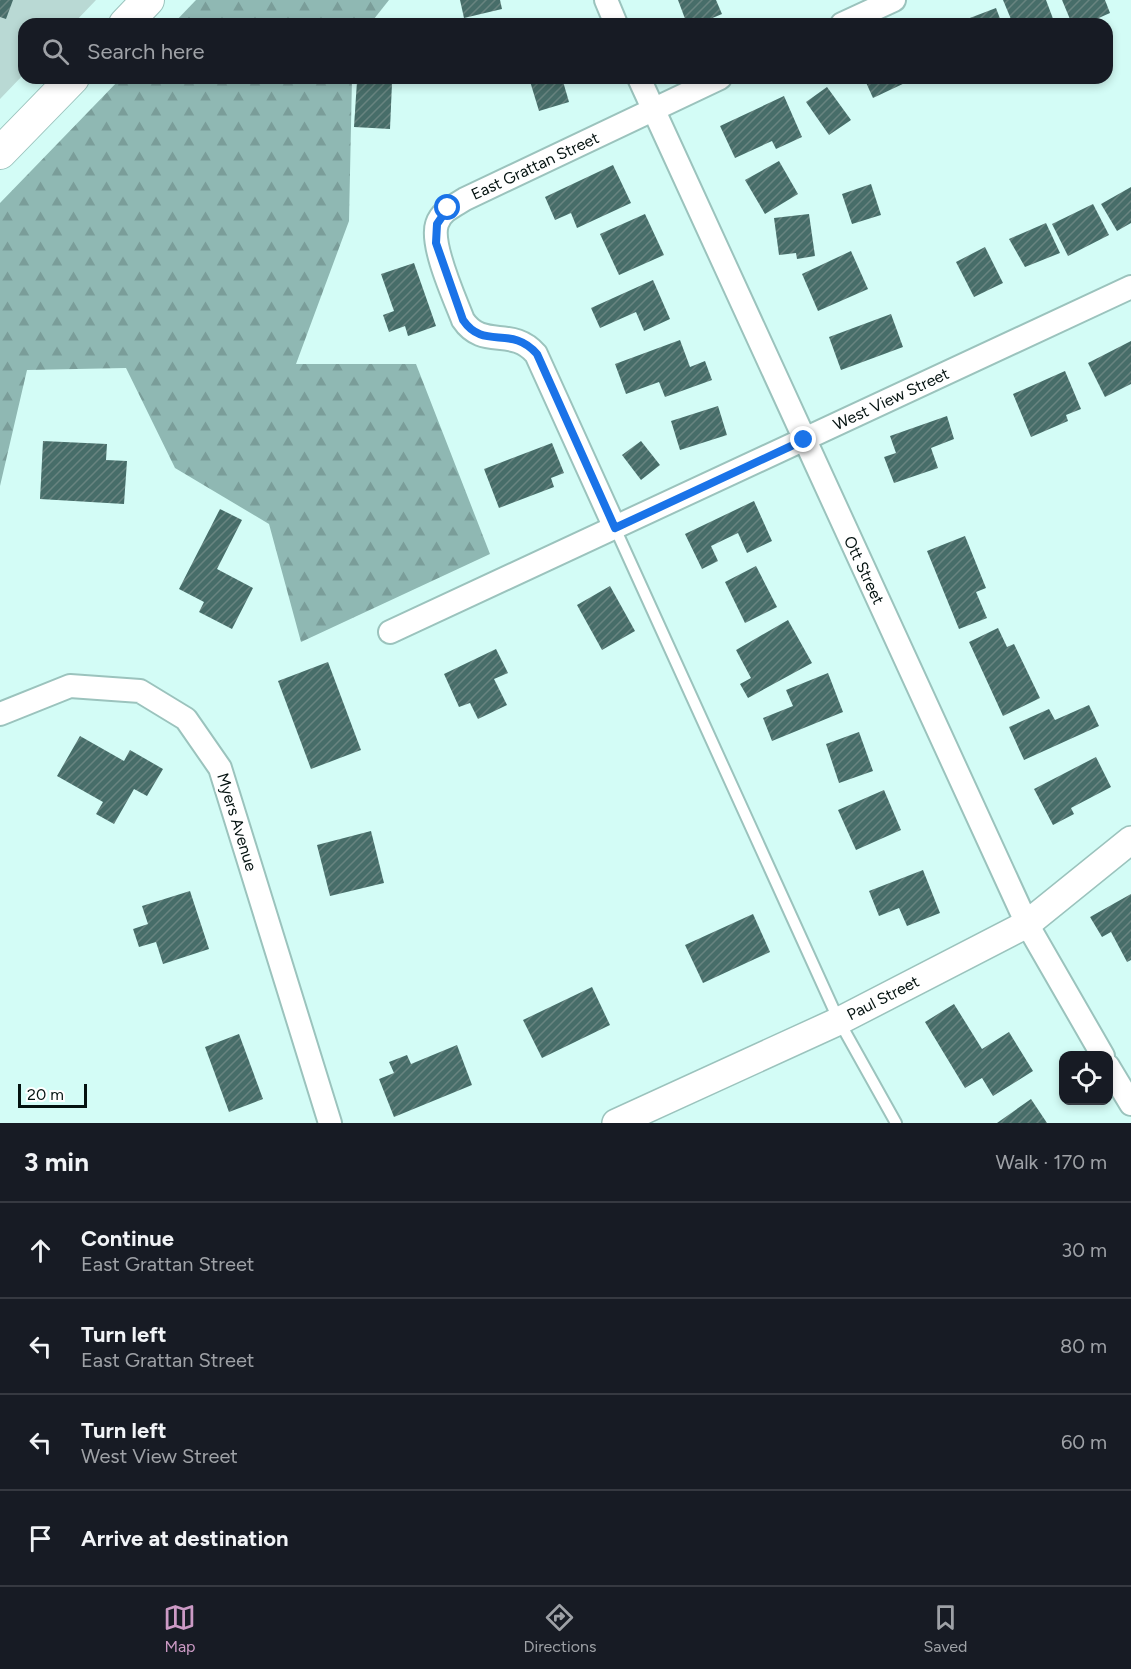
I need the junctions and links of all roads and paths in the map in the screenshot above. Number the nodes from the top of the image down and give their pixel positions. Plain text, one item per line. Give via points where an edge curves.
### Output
1 (148, 0) edge
2 (606, 0) edge
3 (894, 0) edge
4 (131, 18) edge
5 (614, 18) edge
6 (855, 18) edge
7 (67, 84) edge
8 (642, 84) edge
9 (707, 84) edge
10 (652, 109) junction
11 (0, 153) edge
12 (1131, 287) edge
13 (804, 440) junction
14 (615, 528) junction
15 (390, 632) dead end
16 (0, 714) edge
17 (1131, 840) edge
18 (1027, 924) junction
19 (839, 1021) junction
20 (1100, 1051) edge
21 (1113, 1074) edge
22 (1131, 1104) edge
23 (330, 1123) edge
24 (616, 1123) edge
25 (896, 1123) edge

1 - 4 main road
2 - 5 street
3 - 6 street
7 - 11 main road
8 - 10 street, Ott Street
9 - 10 street, East Grattan Street
10 - 13 street, Ott Street
10 - 14 street, East Grattan Street via 453,206 441,216 435,234 466,325 484,336 521,341 537,354
12 - 13 street, West View Street
13 - 14 street, West View Street
13 - 18 street, Ott Street
14 - 15 street, West View Street
14 - 19 lane
16 - 23 street, Myers Avenue via 70,686 140,691 186,719 220,768
17 - 18 street, Paul Street
18 - 19 street, Paul Street
18 - 20 street, Ott Street
19 - 24 street, Paul Street
19 - 25 lane
21 - 22 street

